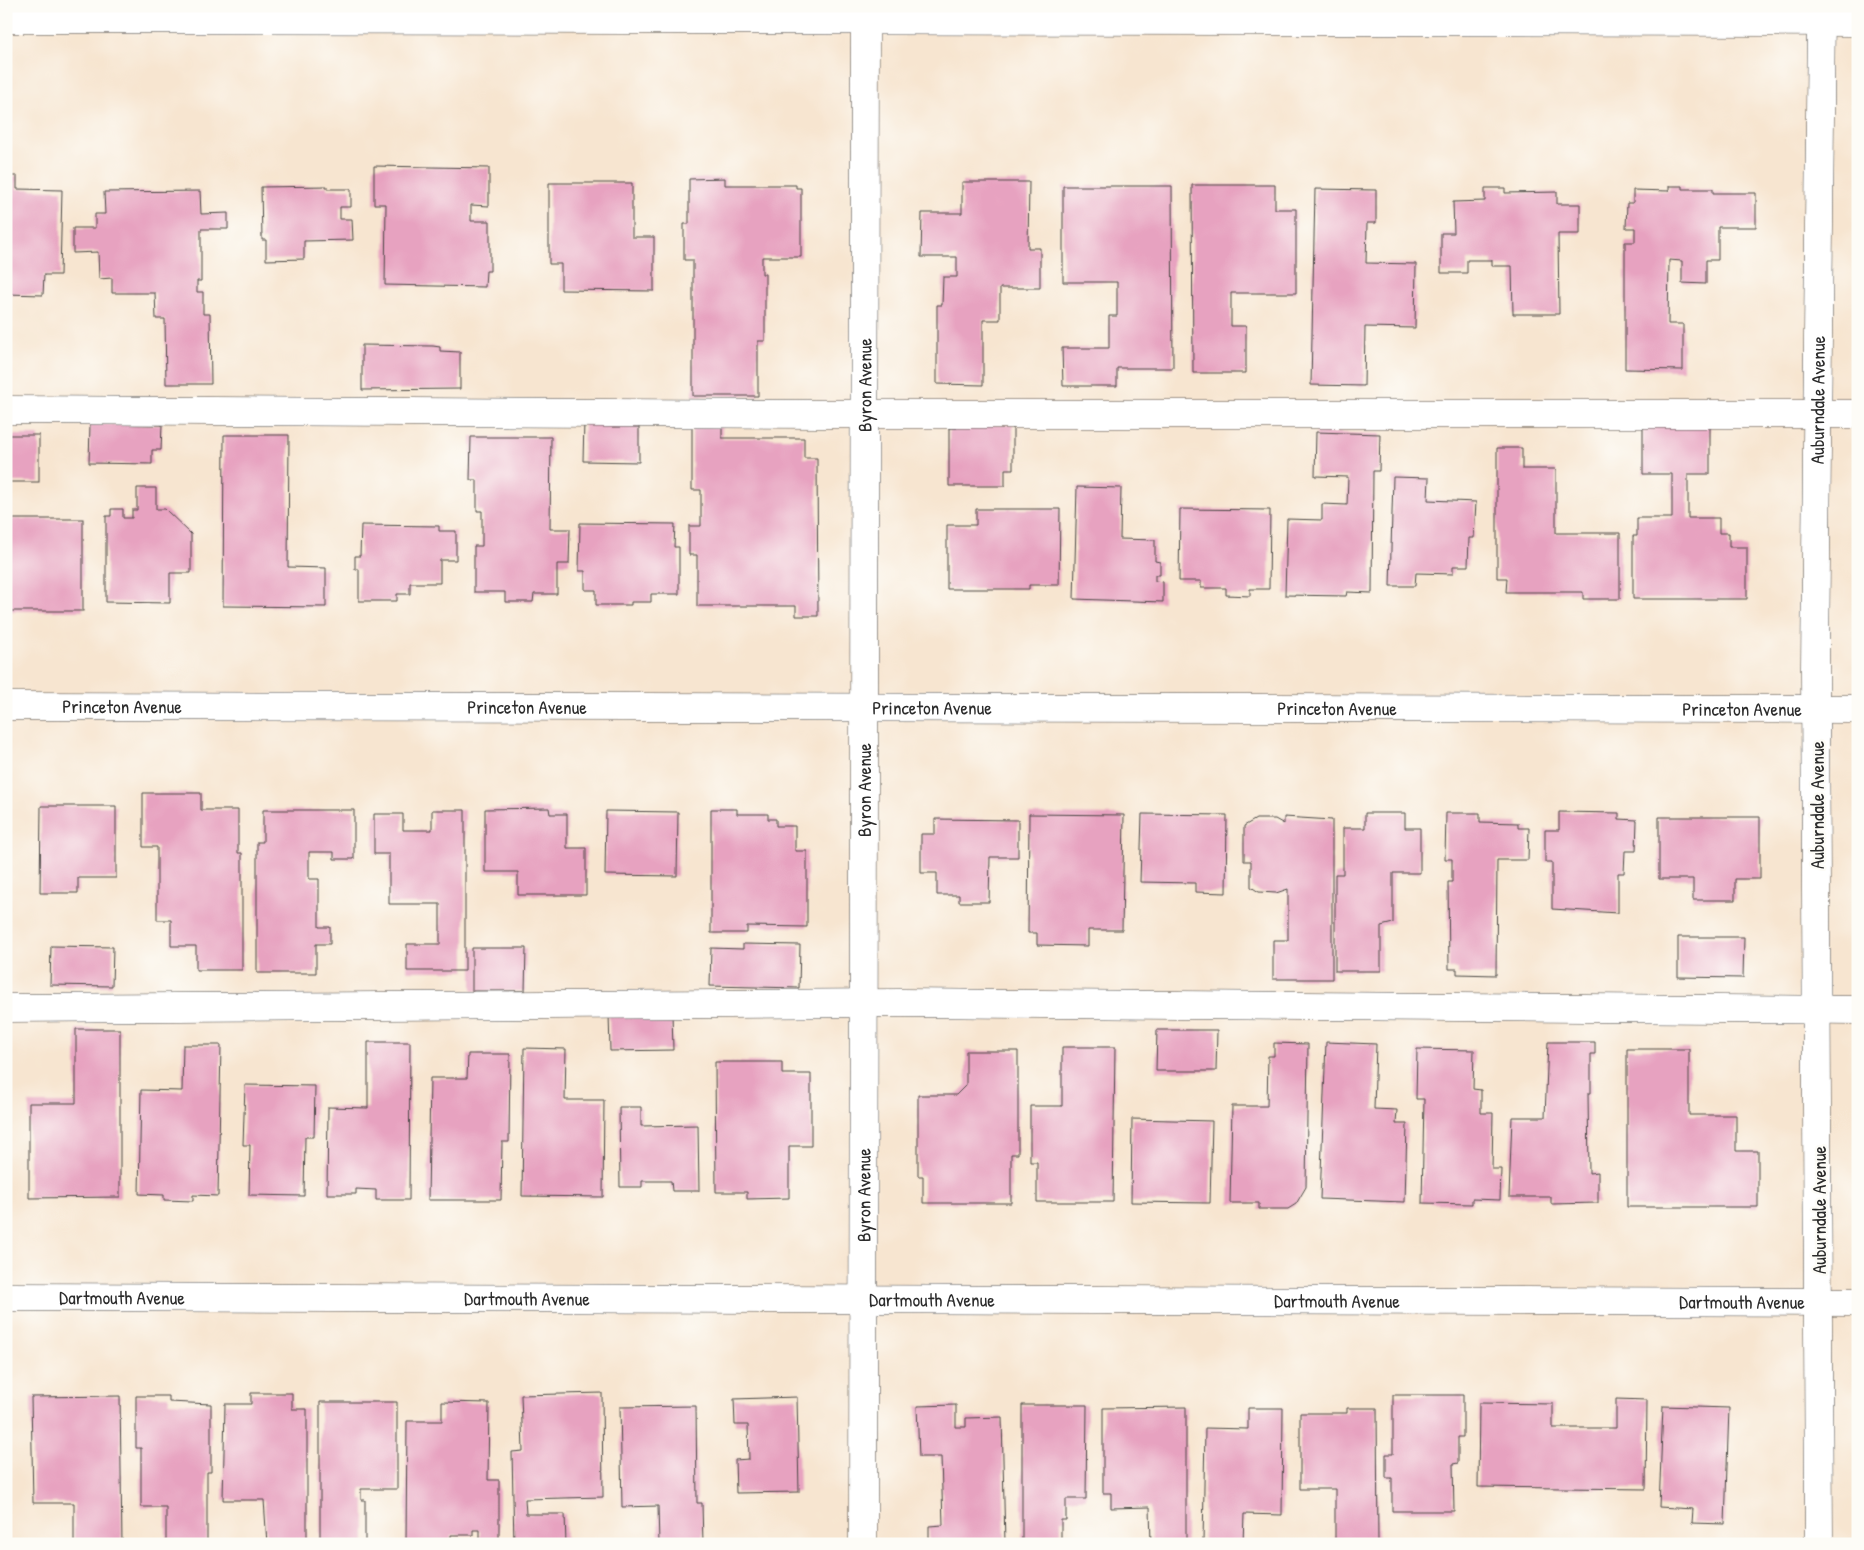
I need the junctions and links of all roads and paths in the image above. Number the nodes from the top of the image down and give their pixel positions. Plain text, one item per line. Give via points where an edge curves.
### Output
1 (865, 14) edge
2 (1821, 14) edge
3 (6, 19) edge
4 (1858, 22) edge
5 (6, 410) edge
6 (864, 414) junction
7 (1817, 414) junction
8 (1858, 414) edge
9 (6, 706) edge
10 (864, 707) junction
11 (1816, 708) junction
12 (1858, 709) edge
13 (862, 1003) junction
14 (6, 1008) edge
15 (1818, 1010) junction
16 (1858, 1010) edge
17 (6, 1298) edge
18 (862, 1299) junction
19 (1820, 1302) junction
20 (1858, 1302) edge
21 (862, 1544) edge
22 (1820, 1544) edge

1 - 2 street
1 - 3 street
1 - 6 street, Byron Avenue
2 - 4 street
2 - 7 street, Auburndale Avenue
5 - 6 street
6 - 7 street
6 - 10 street, Byron Avenue
7 - 8 street
7 - 11 street, Auburndale Avenue
9 - 10 street, Princeton Avenue
10 - 11 street, Princeton Avenue
10 - 13 street, Byron Avenue
11 - 12 street, Princeton Avenue
11 - 15 street, Auburndale Avenue
13 - 14 street
13 - 15 street
13 - 18 street, Byron Avenue
15 - 16 street
15 - 19 street, Auburndale Avenue
17 - 18 street, Dartmouth Avenue
18 - 19 street, Dartmouth Avenue
18 - 21 street, Byron Avenue
19 - 20 street, Dartmouth Avenue
19 - 22 street, Auburndale Avenue

